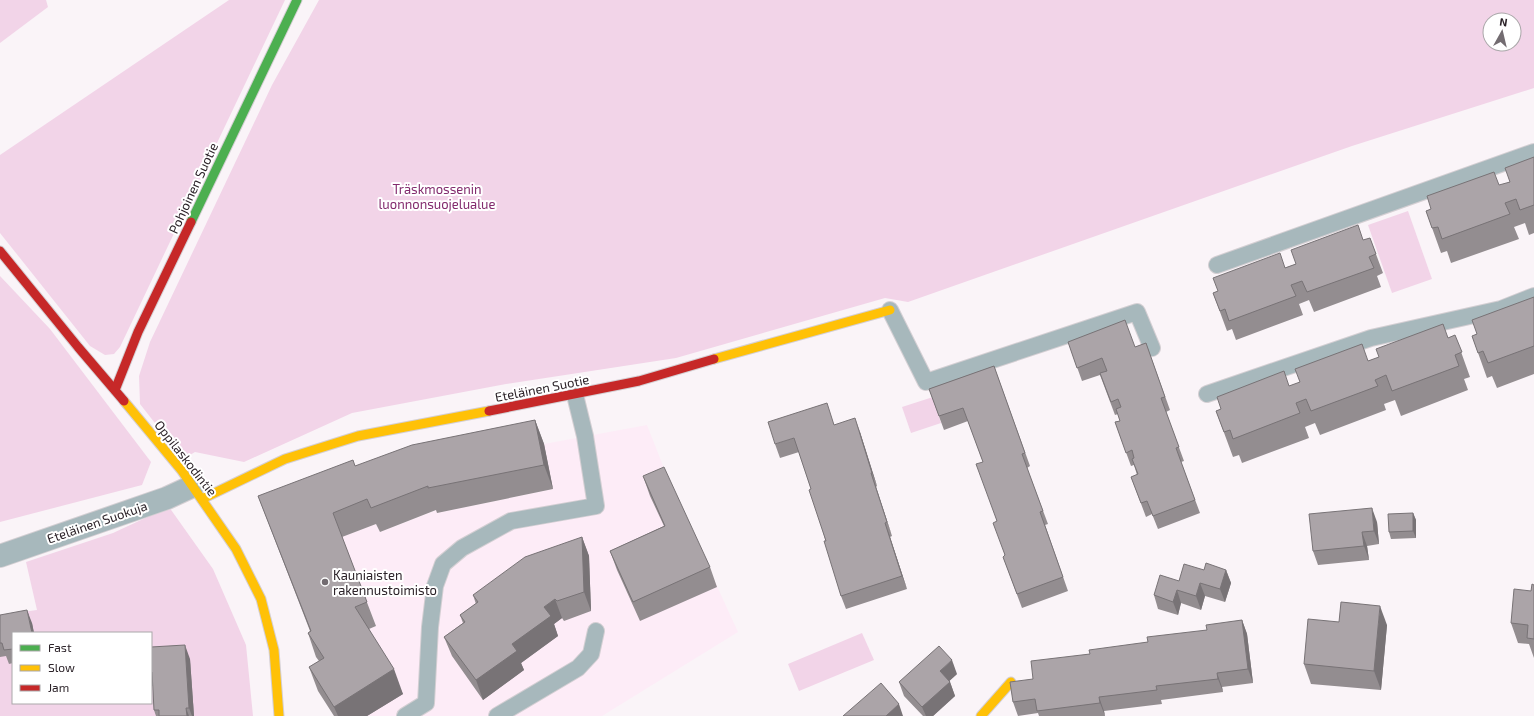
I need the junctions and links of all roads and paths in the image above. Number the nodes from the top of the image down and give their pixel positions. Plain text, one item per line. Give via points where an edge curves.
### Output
1 (297, 0) edge
2 (1534, 152) edge
3 (0, 251) edge
4 (1217, 265) dead end
5 (1534, 296) edge
6 (890, 310) joint
7 (1152, 348) dead end
8 (115, 390) junction
9 (575, 394) junction
10 (1207, 394) dead end
11 (198, 493) junction
12 (0, 556) edge
13 (596, 631) dead end
14 (1011, 682) edge
15 (279, 716) edge
16 (405, 716) edge
17 (497, 716) edge
18 (981, 716) edge

1 - 8 street, Pohjoinen Suotie via 138,332
2 - 4 lane
3 - 8 street, Oppilaskodintie
5 - 10 lane via 1501,309 1371,338
6 - 7 lane via 926,382 1138,312
6 - 9 street, Eteläinen Suotie via 640,381
8 - 11 street, Oppilaskodintie
9 - 11 street, Eteläinen Suotie via 358,436 285,459
9 - 16 lane via 585,436 596,506 511,521 462,548 443,564 435,586 426,703
11 - 12 street, Eteläinen Suokuja via 167,498
11 - 15 street, Oppilaskodintie via 236,549 261,599 274,650
13 - 17 lane via 591,654 578,668
14 - 18 street

